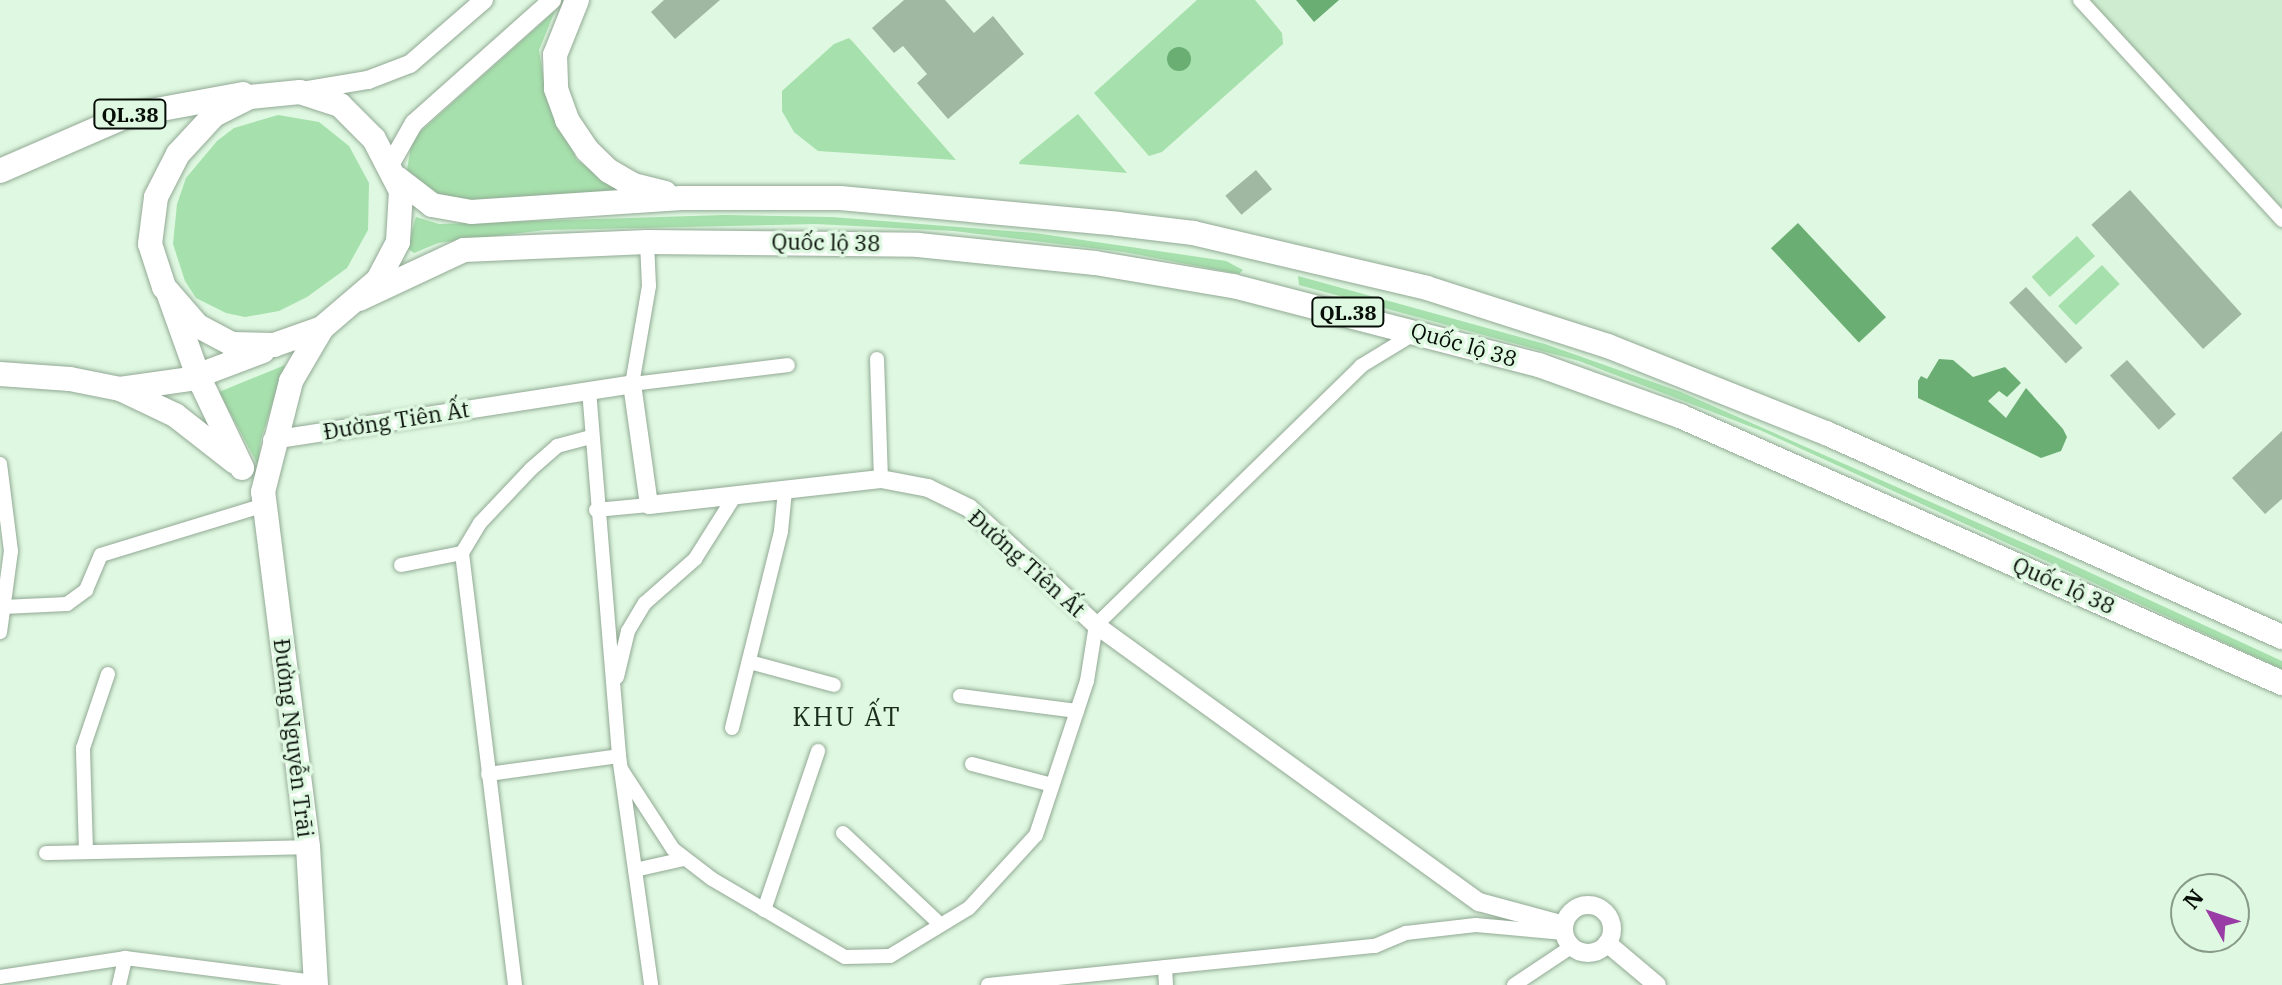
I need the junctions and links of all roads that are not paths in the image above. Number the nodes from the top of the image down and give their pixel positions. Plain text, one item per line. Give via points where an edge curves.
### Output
1 (484, 0) edge
2 (552, 0) edge
3 (577, 0) edge
4 (2080, 0) edge
5 (300, 92) junction
6 (270, 93) junction
7 (0, 171) edge
8 (394, 172) junction
9 (682, 198) junction
10 (2282, 220) edge
11 (647, 242) junction
12 (1275, 252) junction
13 (1265, 294) junction
14 (169, 295) junction
15 (359, 299) junction
16 (322, 328) junction
17 (1420, 331) junction
18 (283, 343) junction
19 (877, 359) dead end
20 (788, 365) dead end
21 (0, 374) edge
22 (198, 376) junction
23 (632, 384) junction
24 (120, 389) junction
25 (589, 390) junction
26 (590, 437) junction
27 (272, 440) junction
28 (0, 464) edge
29 (242, 468) junction
30 (881, 479) junction
31 (785, 491) junction
32 (734, 497) junction
33 (264, 498) junction
34 (649, 505) junction
35 (596, 510) junction
36 (6, 552) edge
37 (462, 553) junction
38 (401, 565) dead end
39 (3, 607) junction
40 (1096, 625) junction
41 (0, 632) edge
42 (2281, 635) edge
43 (750, 662) junction
44 (108, 674) dead end
45 (2282, 683) edge
46 (834, 685) dead end
47 (614, 687) junction
48 (960, 696) dead end
49 (1077, 711) junction
50 (732, 728) dead end
51 (818, 751) dead end
52 (620, 763) junction
53 (972, 764) dead end
54 (488, 774) junction
55 (1052, 785) junction
56 (843, 833) dead end
57 (308, 847) junction
58 (86, 852) junction
59 (46, 853) dead end
60 (684, 859) junction
61 (635, 870) junction
62 (764, 910) junction
63 (941, 925) junction
64 (1566, 935) junction
65 (1607, 943) junction
66 (125, 958) junction
67 (1165, 967) junction
68 (0, 977) edge
69 (316, 984) edge
70 (119, 985) edge
71 (515, 985) edge
72 (651, 985) edge
73 (988, 985) edge
74 (1166, 985) edge
75 (1514, 985) edge
76 (1657, 985) edge

1 - 5 street via 410,64 368,80
2 - 8 street via 414,123
3 - 9 main road via 561,34 554,72 577,139 621,179
4 - 10 street
5 - 6 main road
5 - 8 main road via 354,115
6 - 7 main road, QL.38 via 226,94 129,115
6 - 14 main road via 232,104 205,123 163,179 150,244
8 - 9 main road, Quốc lộ 38 / QL.38 via 432,205 471,212
8 - 15 main road via 402,214 396,249 382,275
9 - 12 main road, Quốc lộ 38 / QL.38 via 840,198 998,212 1172,230
11 - 13 main road, Quốc lộ 38 / QL.38 via 918,245 1095,263
11 - 15 main road, Quốc lộ 38 / QL.38 via 464,250
11 - 23 street via 649,286
12 - 13 main road
12 - 42 main road, Quốc lộ 38 / QL.38 via 1481,302 1608,346 1826,433
13 - 17 main road, Quốc lộ 38 / QL.38
14 - 18 main road via 197,325 222,341 251,347
14 - 22 main road
15 - 16 main road
16 - 18 main road
16 - 27 main road, Đường Nguyễn Trãi via 291,381
17 - 40 street via 1361,366
17 - 45 main road, Quốc lộ 38 / QL.38 via 1568,375 1750,445
18 - 22 main road
19 - 30 street
20 - 23 street
21 - 24 main road
22 - 24 main road
22 - 29 main road
23 - 25 street, Đường Tiên Ất
23 - 34 street
24 - 29 main road via 175,415
25 - 26 street
25 - 27 street, Đường Tiên Ất
26 - 35 street
26 - 37 street via 557,446 531,469 480,523
27 - 33 main road, Đường Nguyễn Trãi
28 - 36 street
29 - 33 main road
30 - 31 street, Đường Tiên Ất
30 - 40 street, Đường Tiên Ất via 928,488 969,508
31 - 32 street, Đường Tiên Ất
31 - 43 street via 781,531
32 - 34 street, Đường Tiên Ất
32 - 47 street via 695,559 645,603 628,631
33 - 39 street via 101,555 86,590 67,604
33 - 57 main road, Đường Nguyễn Trãi
34 - 35 street
35 - 47 street
36 - 39 street
37 - 38 street
37 - 54 street
39 - 41 street
40 - 49 street
40 - 64 street, Đường Tiên Ất via 1479,902
43 - 46 street
43 - 50 street
44 - 58 street via 83,748
47 - 52 street
48 - 49 street
49 - 55 street
51 - 62 street
52 - 54 street
52 - 60 street
52 - 61 street
53 - 55 street
54 - 71 street
55 - 63 street via 1036,835 969,908
56 - 63 street
57 - 58 street
57 - 69 main road, Đường Nguyễn Trãi
58 - 59 street
60 - 61 street
60 - 62 street
61 - 72 street
62 - 63 street via 845,957 890,956
64 - 65 street via 1592,953
64 - 65 street via 1572,911 1594,906 1611,923
64 - 67 street via 1476,925 1406,933 1375,946
64 - 75 street
65 - 76 street
66 - 68 street
66 - 69 street
66 - 70 street
67 - 73 street
67 - 74 street

